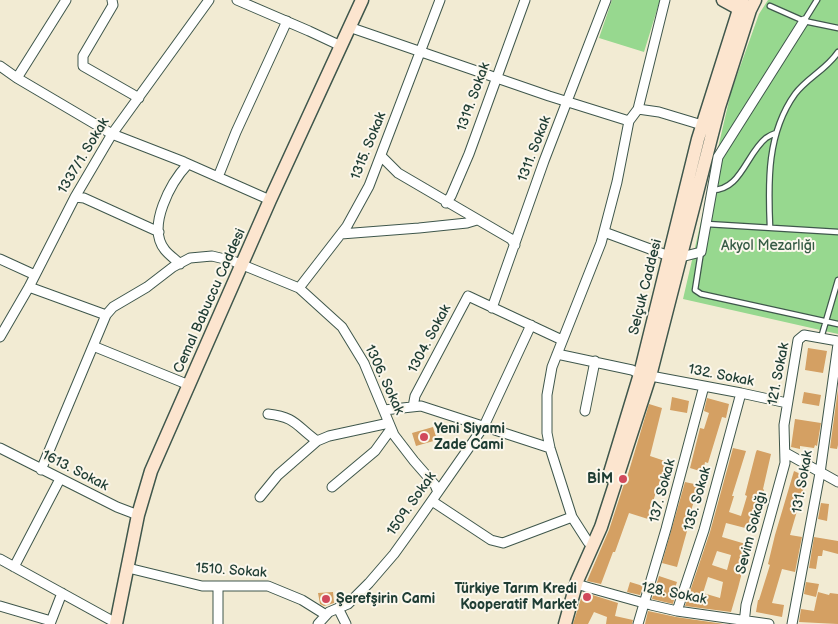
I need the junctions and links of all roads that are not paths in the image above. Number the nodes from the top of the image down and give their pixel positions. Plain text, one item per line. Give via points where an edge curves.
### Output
1 (66, 0) edge
2 (112, 0) edge
3 (208, 0) edge
4 (237, 0) edge
5 (362, 0) edge
6 (440, 0) edge
7 (525, 0) edge
8 (606, 0) edge
9 (665, 0) edge
10 (723, 0) edge
11 (755, 0) edge
12 (818, 0) edge
13 (770, 6) dead end
14 (743, 8) edge
15 (287, 21) junction
16 (804, 21) junction
17 (349, 27) junction
18 (838, 28) edge
19 (340, 46) junction
20 (419, 52) junction
21 (838, 52) edge
22 (0, 66) edge
23 (17, 78) junction
24 (496, 78) junction
25 (139, 98) junction
26 (568, 102) junction
27 (638, 109) junction
28 (630, 121) junction
29 (702, 125) junction
30 (776, 133) junction
31 (112, 134) junction
32 (381, 156) junction
33 (188, 164) junction
34 (218, 177) junction
35 (712, 190) junction
36 (75, 197) junction
37 (270, 200) junction
38 (446, 203) junction
39 (477, 220) junction
40 (705, 224) junction
41 (770, 227) junction
42 (159, 232) junction
43 (604, 232) junction
44 (838, 232) edge
45 (341, 234) junction
46 (515, 245) junction
47 (701, 252) junction
48 (675, 257) junction
49 (0, 259) edge
50 (180, 264) junction
51 (242, 264) junction
52 (35, 275) junction
53 (838, 280) edge
54 (29, 287) junction
55 (298, 288) junction
56 (492, 308) junction
57 (106, 315) junction
58 (825, 322) junction
59 (838, 324) edge
60 (530, 325) junction
61 (0, 337) edge
62 (821, 338) junction
63 (562, 340) junction
64 (838, 342) edge
65 (94, 346) junction
66 (557, 354) junction
67 (595, 362) junction
68 (645, 375) junction
69 (189, 385) junction
70 (704, 386) junction
71 (741, 393) junction
72 (787, 403) junction
73 (413, 407) junction
74 (384, 410) junction
75 (585, 411) dead end
76 (268, 414) dead end
77 (390, 426) junction
78 (484, 426) junction
79 (317, 441) junction
80 (0, 448) edge
81 (550, 448) junction
82 (786, 453) junction
83 (41, 470) junction
84 (820, 473) junction
85 (60, 479) junction
86 (838, 482) edge
87 (332, 487) dead end
88 (438, 492) junction
89 (260, 498) dead end
90 (432, 501) junction
91 (138, 515) junction
92 (572, 517) junction
93 (588, 542) junction
94 (0, 559) edge
95 (14, 567) junction
96 (128, 568) junction
97 (577, 583) junction
98 (218, 586) junction
99 (62, 593) junction
100 (644, 604) junction
101 (0, 606) edge
102 (338, 608) junction
103 (677, 611) junction
104 (326, 615) junction
105 (744, 622) edge
106 (51, 623) edge
107 (116, 624) edge
108 (218, 624) edge
109 (318, 624) edge
110 (346, 624) edge
111 (565, 624) edge
112 (638, 624) edge
113 (769, 624) edge
114 (792, 624) edge

1 - 23 street
2 - 25 street via 113,5 83,56 83,66
3 - 25 street, 1337/1. Sokak
4 - 15 street
5 - 17 main road, Cemal Babuccu Caddesi
6 - 20 street, 1315. Sokak
7 - 24 street, 1319. Sokak
8 - 26 street, 1311. Sokak
9 - 27 street
10 - 14 main road
11 - 14 main road
12 - 16 lane
13 - 16 lane
14 - 29 main road, Selçuk Caddesi
14 - 48 main road via 719,107
15 - 19 street
15 - 34 street
16 - 18 lane
16 - 35 street via 718,157
17 - 19 main road, Cemal Babuccu Caddesi
17 - 20 street
19 - 37 main road, Cemal Babuccu Caddesi
20 - 24 street
20 - 32 street, 1315. Sokak
21 - 30 lane via 795,94
22 - 23 street
23 - 31 street
24 - 26 street
24 - 38 street, 1319. Sokak
25 - 31 street, 1337/1. Sokak
26 - 28 street
26 - 46 street, 1311. Sokak
27 - 28 street
27 - 29 street
28 - 43 street
29 - 48 main road, Selçuk Caddesi
30 - 35 lane via 766,138 732,183 726,188
30 - 41 lane via 768,189
31 - 33 street
31 - 36 street, 1337/1. Sokak
32 - 38 street via 398,174
32 - 45 street, 1315. Sokak via 369,186
33 - 34 street
33 - 42 street via 166,199 159,217
34 - 37 street
35 - 40 street
36 - 42 street via 84,198
36 - 52 street, 1337/1. Sokak
37 - 51 main road, Cemal Babuccu Caddesi
38 - 39 street
39 - 45 street
39 - 46 street via 512,240
40 - 41 lane
40 - 47 street
41 - 44 lane
42 - 50 street via 164,250
43 - 48 street
43 - 63 street
45 - 55 street, 1315. Sokak
46 - 56 street, 1311. Sokak
47 - 48 street
47 - 58 lane via 695,290 701,294
48 - 68 main road
49 - 52 street
50 - 51 street, 1306. Sokak via 190,258 212,256
50 - 57 street, 1306. Sokak via 113,307
51 - 55 street, 1306. Sokak
51 - 69 main road, Cemal Babuccu Caddesi
52 - 54 street, 1337/1. Sokak
53 - 58 lane
54 - 57 street
54 - 61 street, 1337/1. Sokak
55 - 74 street, 1306. Sokak via 342,328 364,363
56 - 60 street, 1304. Sokak
56 - 73 street, 1304. Sokak via 468,296 415,396
57 - 65 street
58 - 59 lane
58 - 62 lane
60 - 63 street, 1304. Sokak
60 - 78 street, 1509. Sokak
62 - 64 street, 121. Sokak
62 - 72 street, 121. Sokak via 804,335 798,340
63 - 66 street
64 - 84 street, 131. Sokak
65 - 69 street
65 - 83 street
66 - 67 street, 132. Sokak
66 - 81 street via 547,395
67 - 68 street, 132. Sokak
67 - 75 street
68 - 70 street, 132. Sokak
68 - 93 main road
68 - 97 main road via 601,527
69 - 91 main road, Cemal Babuccu Caddesi via 151,471
70 - 71 street, 132. Sokak
70 - 100 street, 137. Sokak
71 - 72 street, 132. Sokak
71 - 103 street, 135. Sokak via 704,530
72 - 82 street, 121. Sokak via 784,425
73 - 74 street
73 - 78 street via 421,406
74 - 77 street, 1306. Sokak
76 - 79 street via 290,419
77 - 79 street
77 - 87 street via 375,451
77 - 88 street, 1306. Sokak
78 - 81 street
78 - 88 street, 1509. Sokak
79 - 89 street via 278,475
80 - 83 street, 1613. Sokak
81 - 92 street
82 - 84 street
82 - 105 street, Sevim Sokağı
83 - 85 street, 1613. Sokak
84 - 86 street
84 - 114 street, 131. Sokak
85 - 91 street, 1613. Sokak
85 - 95 street
88 - 90 street, 1509. Sokak
90 - 92 street via 491,540 503,543
90 - 102 street, 1509. Sokak via 369,583 348,604
91 - 96 main road, Cemal Babuccu Caddesi
92 - 93 street
93 - 97 main road
94 - 95 street
95 - 99 street
96 - 98 street, 1510. Sokak via 202,586
96 - 107 main road, Cemal Babuccu Caddesi
97 - 100 street, 128. Sokak
97 - 111 main road
98 - 104 street, 1510. Sokak via 268,586 302,600
98 - 108 street
99 - 106 street
99 - 107 street
100 - 103 street, 128. Sokak
100 - 112 street, 137. Sokak
101 - 106 street
102 - 104 street, 1509. Sokak
102 - 110 street
103 - 105 street, 128. Sokak
104 - 109 street, 1509. Sokak
105 - 113 street, 128. Sokak

